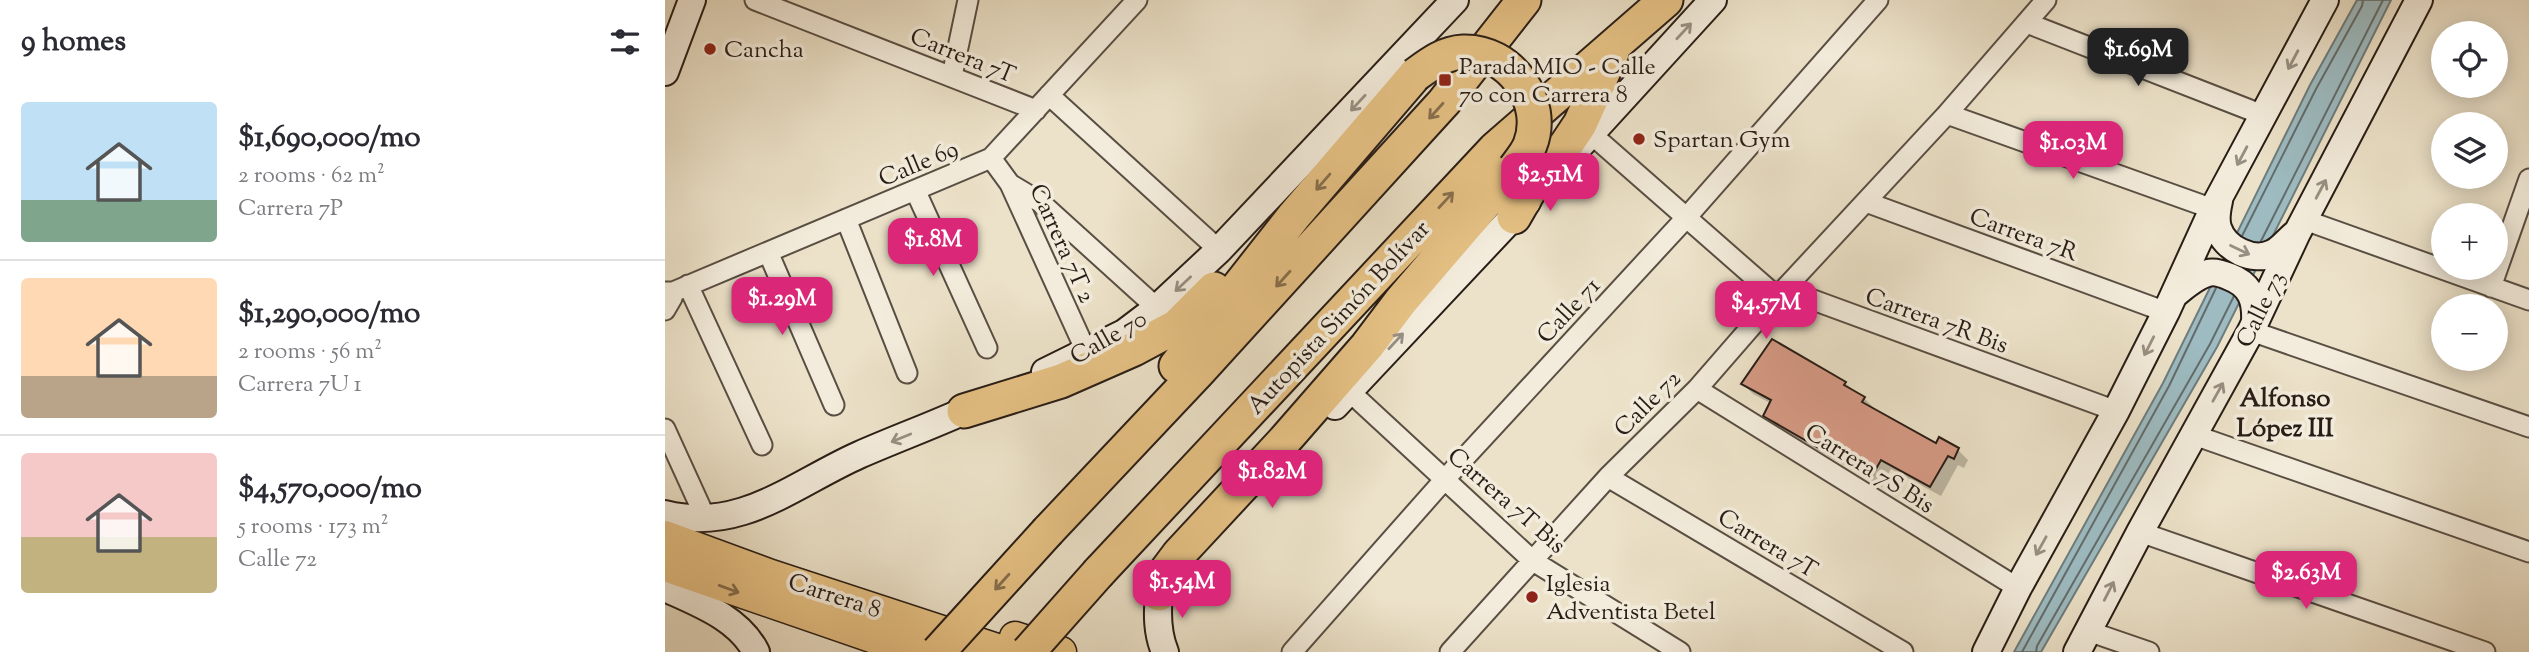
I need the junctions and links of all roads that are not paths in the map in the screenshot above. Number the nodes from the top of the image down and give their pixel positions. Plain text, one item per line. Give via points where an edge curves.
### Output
1 (692, 0) edge
2 (755, 0) edge
3 (968, 0) edge
4 (1137, 0) edge
5 (1524, 0) edge
6 (1666, 0) edge
7 (1713, 0) edge
8 (1878, 0) edge
9 (2046, 0) edge
10 (2419, 0) edge
11 (2320, 1) edge
12 (1444, 4) edge
13 (2028, 23) junction
14 (1620, 38) junction
15 (665, 72) edge
16 (952, 76) junction
17 (1042, 102) junction
18 (1947, 114) junction
19 (2263, 116) junction
20 (1590, 133) junction
21 (991, 158) junction
22 (1010, 184) junction
23 (2528, 184) edge
24 (916, 192) junction
25 (1866, 202) junction
26 (2216, 208) junction
27 (1294, 216) junction
28 (1514, 217) junction
29 (846, 219) junction
30 (1685, 219) junction
31 (2293, 233) junction
32 (1219, 250) junction
33 (768, 252) junction
34 (2491, 287) junction
35 (675, 290) edge
36 (1777, 297) junction
37 (2529, 300) edge
38 (1401, 301) junction
39 (2170, 303) junction
40 (1157, 308) junction
41 (665, 310) edge
42 (2253, 318) junction
43 (987, 348) dead end
44 (1086, 351) junction
45 (907, 373) dead end
46 (1697, 389) junction
47 (1349, 391) junction
48 (834, 405) dead end
49 (964, 411) junction
50 (2116, 411) junction
51 (2529, 427) edge
52 (665, 429) edge
53 (2194, 435) junction
54 (762, 445) dead end
55 (1608, 477) junction
56 (1444, 479) junction
57 (665, 514) edge
58 (706, 519) junction
59 (1048, 531) junction
60 (2140, 532) junction
61 (665, 536) edge
62 (2529, 552) edge
63 (1533, 561) junction
64 (665, 566) edge
65 (1099, 572) junction
66 (665, 588) edge
67 (768, 588) junction
68 (2018, 588) junction
69 (1159, 594) junction
70 (2083, 641) edge
71 (756, 652) edge
72 (870, 652) edge
73 (915, 652) edge
74 (938, 652) edge
75 (1006, 652) edge
76 (1028, 652) edge
77 (1061, 652) edge
78 (1165, 652) edge
79 (1293, 652) edge
80 (1450, 652) edge
81 (1680, 652) edge
82 (1903, 652) edge
83 (1986, 652) edge
84 (2149, 652) edge
85 (2485, 652) edge

1 - 15 street
2 - 16 street, Carrera 7T
3 - 16 street
4 - 17 street, Calle 69
5 -> 59 highway via 1444,102
6 - 14 highway, Autopista Simón Bolívar
20 -> 7 street
8 - 30 street, Calle 71
9 - 13 street, Calle 72
31 -> 10 street, Calle 73
11 -> 19 street
12 -> 32 street, Calle 70
13 - 18 street, Calle 72
13 - 19 street
14 - 28 highway via 1580,124 1533,184
65 -> 14 highway, Autopista Simón Bolívar via 1495,149
16 - 17 street, Carrera 7T
17 - 21 street, Calle 69
17 - 32 street, Carrera 7T
18 - 25 street, Calle 72
18 - 26 street
19 -> 26 street
20 - 28 street
20 - 30 street
21 - 22 street, Carrera 7T 2
21 - 24 street, Calle 69
22 - 40 street via 1040,202
22 - 44 street, Carrera 7T 2
23 - 34 street
24 - 29 street, Calle 69
24 - 43 street
25 - 36 street, Calle 72
25 - 39 street, Carrera 7R
26 -> 31 street via 2220,233 2239,252 2261,256
26 - 39 street
38 -> 27 highway, bridge via 1530,145 1535,119 1529,93 1513,71 1490,57 1463,52 1437,59 1415,75
27 - 49 highway via 1177,326 1061,381
27 - 59 highway
47 -> 28 street
29 - 33 street, Calle 69
29 - 45 street
30 - 36 street
30 - 56 street, Calle 71
31 - 34 street via 2316,224
31 - 42 street, Calle 73
32 -> 40 street, Calle 70
33 - 35 street, Calle 69
33 - 48 street
34 - 37 street
35 - 41 street
35 - 54 street
36 - 46 street, Calle 72
36 - 50 street, Carrera 7R Bis via 1805,297
38 - 65 highway via 1267,427
38 - 69 highway via 1292,432 1178,554 1164,574
39 - 42 street via 2200,276 2215,272 2248,289
39 -> 50 street
40 - 44 street, Calle 70 via 1124,333
42 - 51 street
53 -> 42 street, Calle 73
44 - 49 street, Calle 70
46 - 55 street, Calle 72
46 - 68 street, Carrera 7S Bis
47 - 56 street, Carrera 7T Bis
47 - 69 street
49 -> 58 street, Calle 70 via 856,457 768,503
50 -> 68 street
52 - 58 street
53 - 60 street, Calle 73
53 - 62 street
55 - 63 street, Calle 72
55 - 82 street, Carrera 7T
56 - 63 street, Carrera 7T Bis
56 - 79 street, Calle 71
57 - 58 street
59 -> 74 highway, bridge
70 -> 60 street, Calle 73
60 - 85 street
61 - 67 main road, Carrera 8
63 - 80 street, Calle 72
63 - 81 street, Carrera 7T Bis
64 -> 67 main road, Carrera 8
65 - 76 highway, Autopista Simón Bolívar, bridge
66 - 71 street via 727,619
67 - 72 main road
67 - 73 main road, Carrera 8
67 - 75 main road, Carrera 8
67 - 77 main road via 924,607
68 - 83 street
69 - 78 street via 1158,627
70 - 84 street

